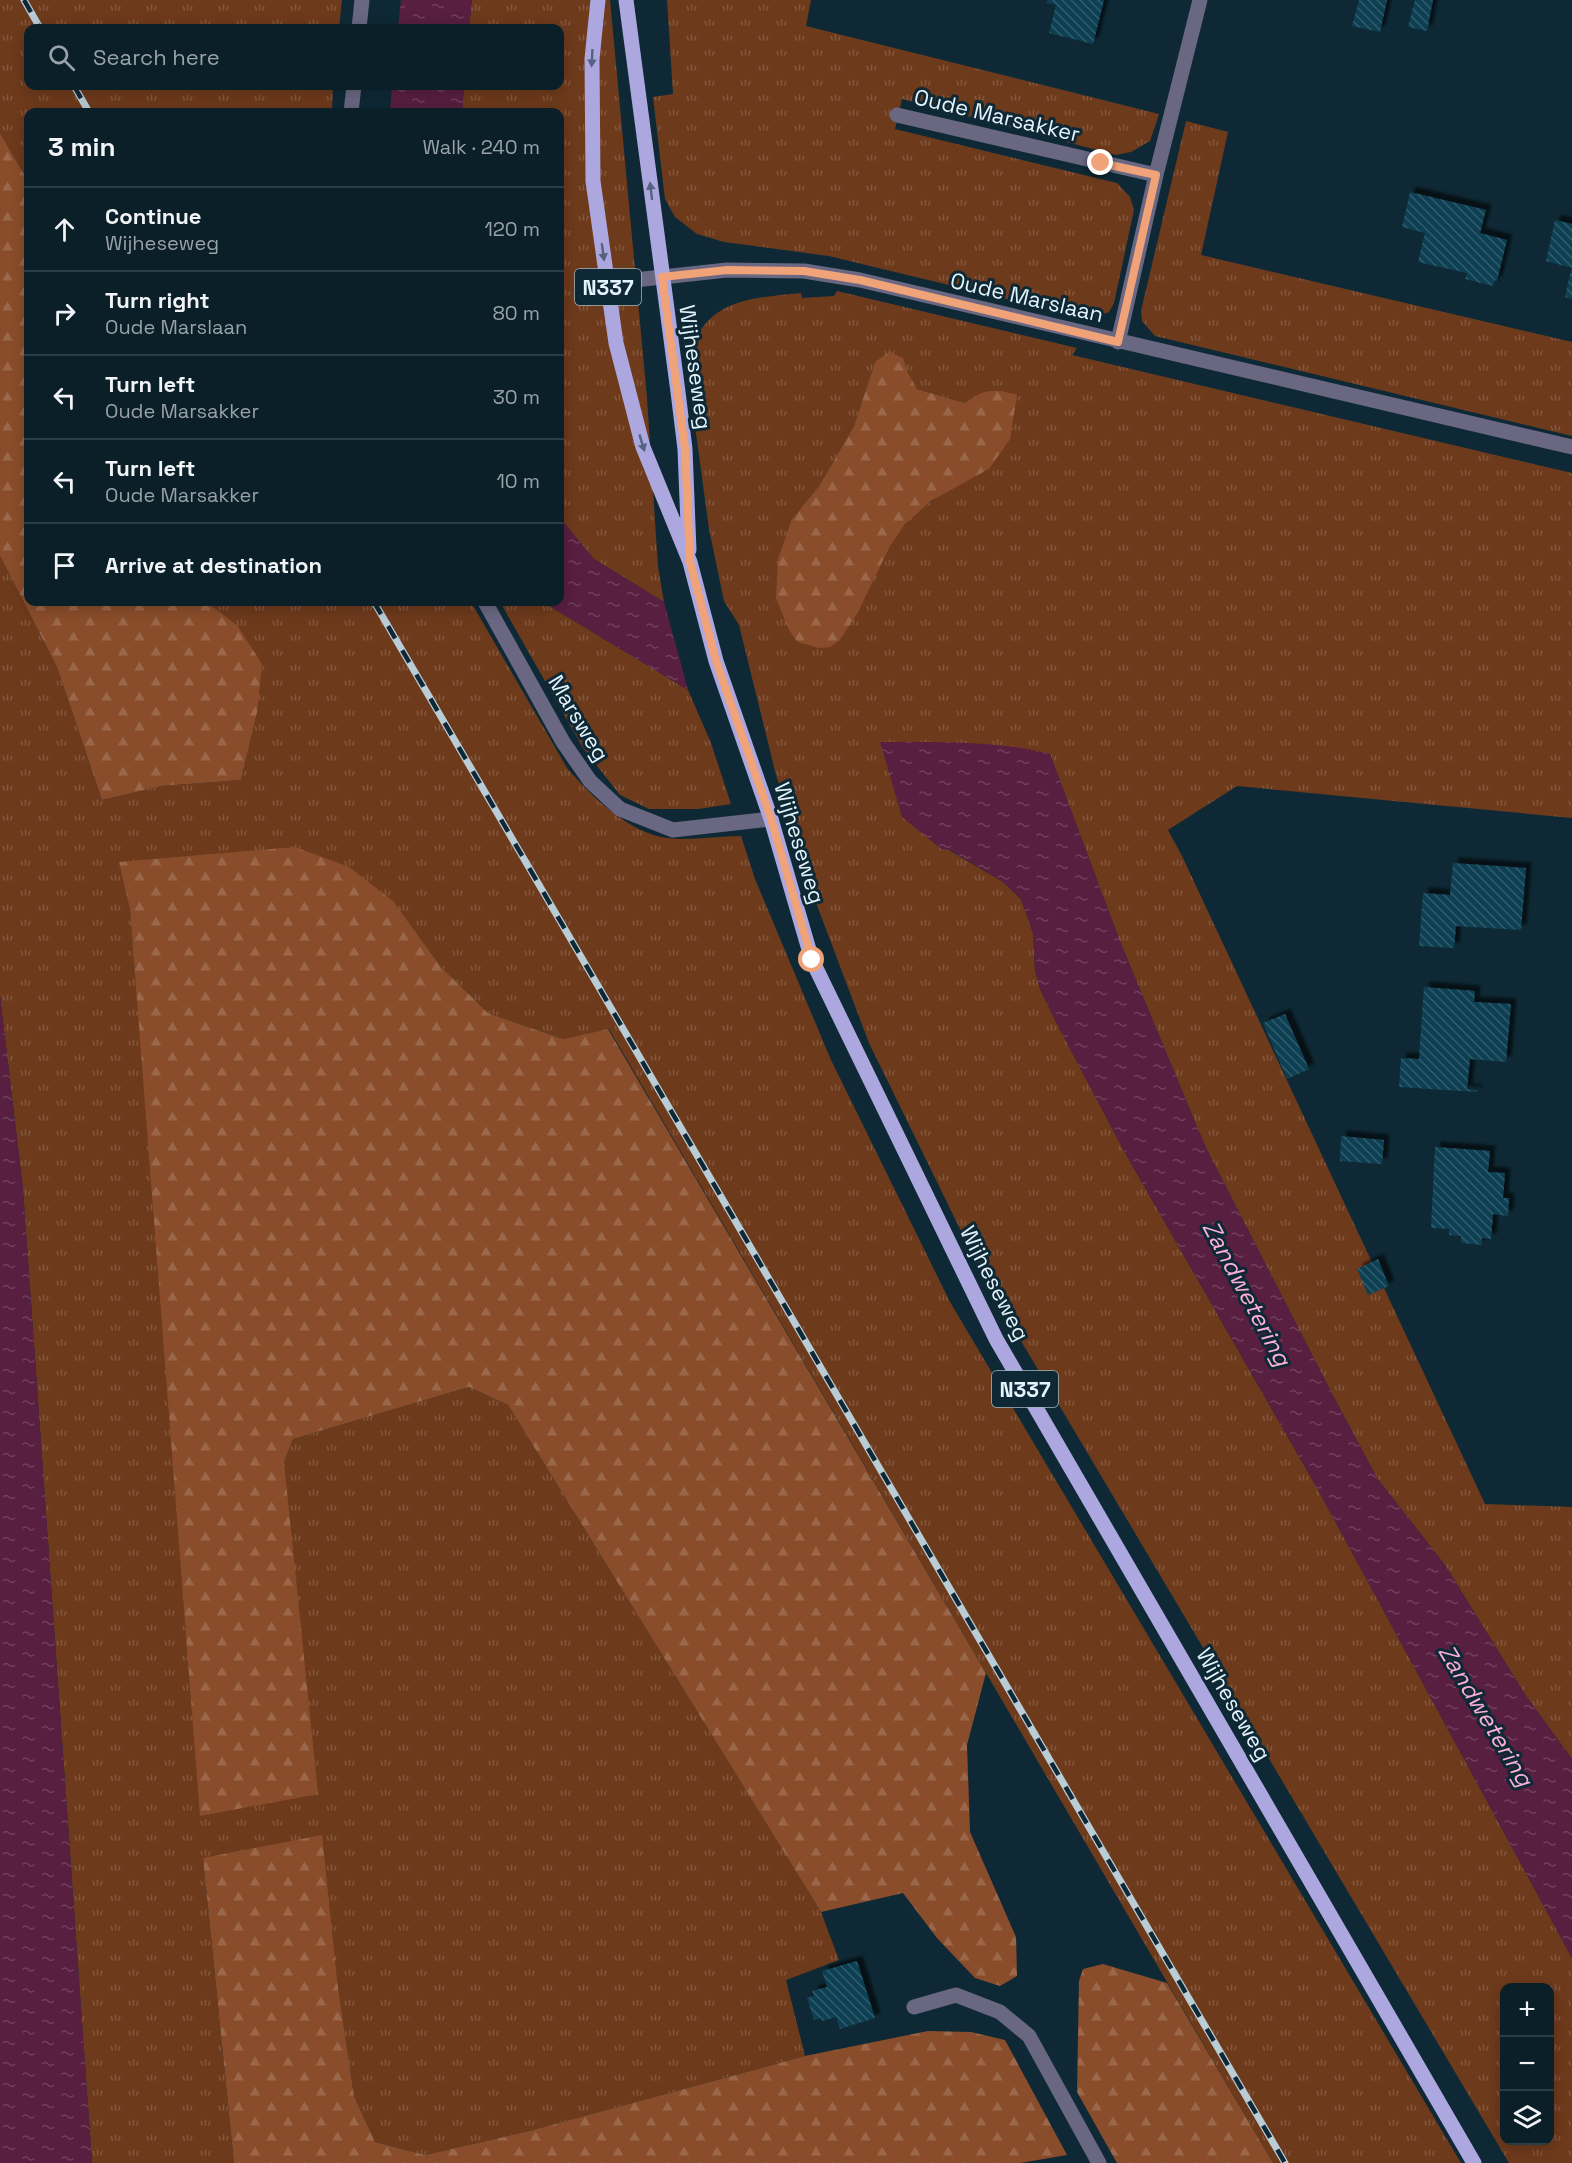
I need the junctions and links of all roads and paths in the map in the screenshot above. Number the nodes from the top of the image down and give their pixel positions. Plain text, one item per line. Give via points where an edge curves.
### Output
1 (362, 0) edge
2 (598, 0) edge
3 (626, 0) edge
4 (1200, 0) edge
5 (359, 24) edge
6 (354, 90) edge
7 (351, 108) edge
8 (897, 115) dead end
9 (1156, 175) junction
10 (662, 277) junction
11 (607, 283) junction
12 (1118, 342) junction
13 (1572, 447) edge
14 (690, 562) junction
15 (487, 606) edge
16 (771, 819) junction
17 (914, 2007) dead end
18 (1099, 2163) edge
19 (1474, 2163) edge

1 - 5 street
2 -> 11 main road, Wijheseweg / N337 via 592,59 593,181
10 -> 3 main road, Wijheseweg / N337
4 - 9 street
6 - 7 street
8 - 9 street, Oude Marsakker
9 - 12 street
10 - 11 street, Oude Marslaan
10 - 12 street, Oude Marslaan via 727,270 804,271 860,280
10 - 14 main road, Wijheseweg / N337 via 685,449
11 -> 14 main road, Wijheseweg / N337 via 616,343 643,447
12 - 13 street, Oude Marslaan
14 - 16 main road, Wijheseweg / N337 via 716,661
15 - 16 street, Marsweg via 562,742 590,781 620,809 673,830
16 - 19 main road, Wijheseweg / N337 via 812,960 996,1339
17 - 18 street via 956,1995 1000,2012 1029,2036

